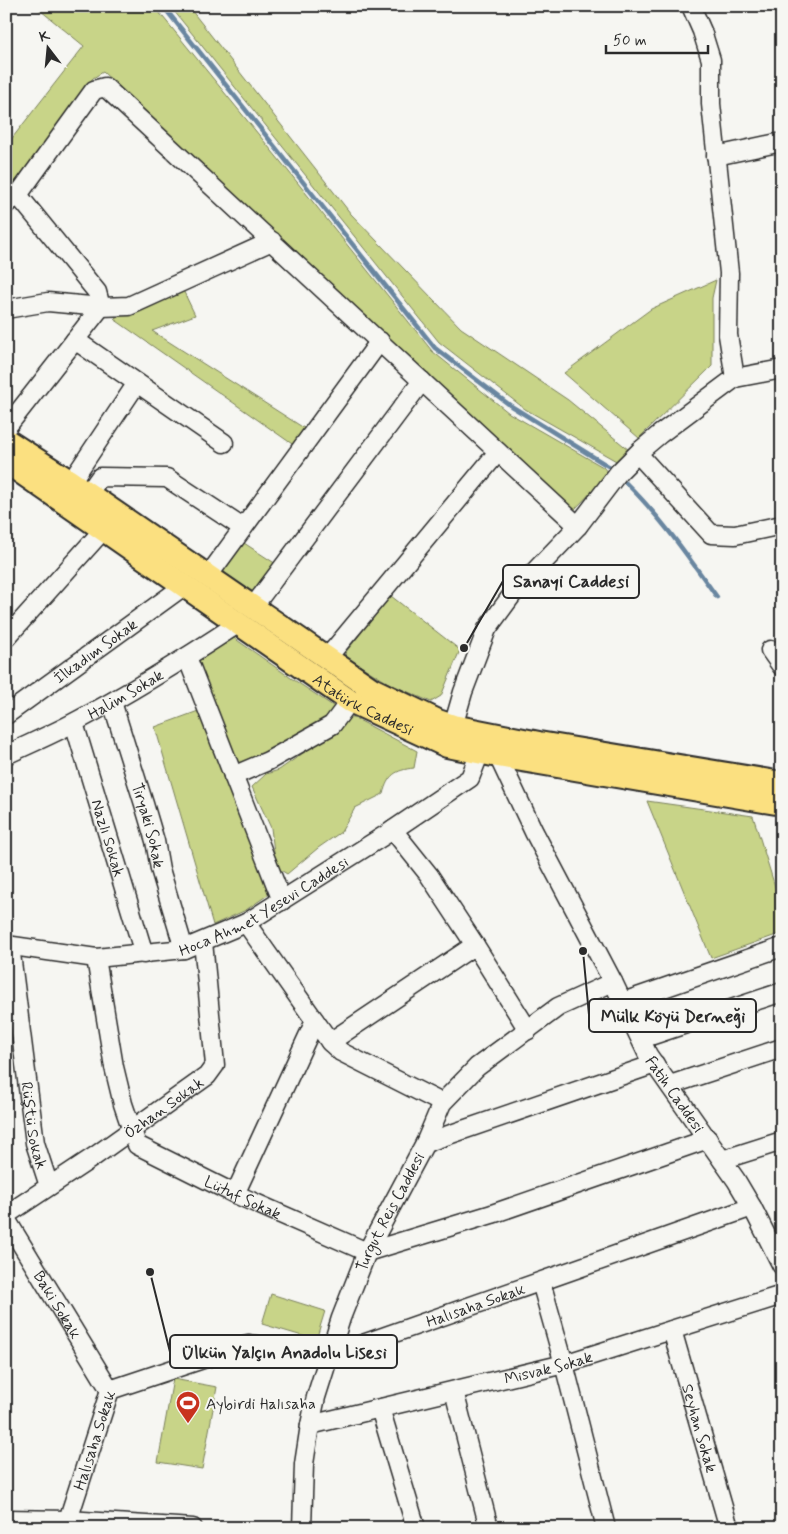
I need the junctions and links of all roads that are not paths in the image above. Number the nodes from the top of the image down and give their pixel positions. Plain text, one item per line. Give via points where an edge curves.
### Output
1 (690, 6) edge
2 (782, 142) edge
3 (716, 156) junction
4 (12, 199) edge
5 (272, 241) junction
6 (101, 307) junction
7 (6, 309) edge
8 (75, 340) junction
9 (380, 341) junction
10 (782, 369) edge
11 (735, 378) junction
12 (422, 381) junction
13 (138, 383) junction
14 (6, 428) edge
15 (6, 440) edge
16 (224, 443) dead end
17 (640, 450) junction
18 (498, 452) junction
19 (6, 462) edge
20 (80, 488) junction
21 (782, 525) edge
22 (578, 526) junction
23 (243, 528) junction
24 (104, 529) junction
25 (208, 576) junction
26 (182, 583) junction
27 (246, 615) junction
28 (6, 638) edge
29 (782, 652) edge
30 (186, 657) junction
31 (327, 658) junction
32 (782, 667) edge
33 (350, 700) junction
34 (112, 702) junction
35 (6, 715) edge
36 (74, 723) junction
37 (450, 736) junction
38 (489, 754) junction
39 (6, 755) edge
40 (233, 776) junction
41 (782, 783) edge
42 (782, 804) edge
43 (393, 830) junction
44 (282, 901) junction
45 (246, 923) junction
46 (203, 942) junction
47 (475, 945) junction
48 (8, 946) edge
49 (782, 947) edge
50 (184, 949) junction
51 (144, 954) junction
52 (96, 958) junction
53 (613, 982) junction
54 (782, 992) edge
55 (623, 1002) junction
56 (315, 1021) junction
57 (528, 1030) junction
58 (641, 1039) junction
59 (330, 1042) junction
60 (782, 1048) edge
61 (655, 1064) junction
62 (670, 1085) junction
63 (442, 1103) junction
64 (132, 1129) junction
65 (708, 1139) junction
66 (782, 1141) edge
67 (425, 1143) junction
68 (722, 1160) junction
69 (49, 1186) junction
70 (235, 1194) junction
71 (752, 1207) junction
72 (6, 1215) edge
73 (6, 1219) edge
74 (776, 1240) edge
75 (367, 1252) junction
76 (782, 1266) edge
77 (541, 1282) junction
78 (782, 1295) edge
79 (672, 1330) junction
80 (329, 1356) junction
81 (564, 1364) junction
82 (110, 1390) junction
83 (454, 1391) junction
84 (380, 1408) junction
85 (310, 1425) junction
86 (6, 1518) edge
87 (68, 1520) junction
88 (106, 1525) edge
89 (50, 1528) edge
90 (193, 1528) edge
91 (302, 1528) edge
92 (416, 1528) edge
93 (489, 1528) edge
94 (606, 1528) edge
95 (729, 1528) edge

1 - 3 street via 702,31 710,60
2 - 3 street
3 - 11 street via 729,273 728,335
4 - 5 street via 94,90 104,87
4 - 6 street via 97,292
5 - 6 street via 129,306
5 - 9 street
6 - 7 street via 48,302
6 - 8 street
8 - 13 street
8 - 14 street
9 - 12 street
9 - 23 street
10 - 11 street
11 - 17 street
12 - 18 street
12 - 27 street
13 - 16 street
13 - 20 street
15 - 20 main road
17 - 21 street via 639,455 711,534 735,535
17 - 22 street
18 - 22 street
18 - 31 street
19 - 24 main road, Atatürk Caddesi
20 - 23 street via 100,477 167,478
20 - 25 main road
22 - 37 street via 512,595 487,629
23 - 25 street
24 - 26 main road, Atatürk Caddesi
24 - 28 street
25 - 27 main road
26 - 27 main road, Atatürk Caddesi
26 - 35 street, İlkadım Sokak via 177,591
27 - 30 street, Halim Sokak
27 - 31 main road
27 - 33 main road, Atatürk Caddesi
29 - 32 street via 770,650
30 - 34 street, Halim Sokak
30 - 40 street
31 - 37 main road via 372,689 438,721
33 - 37 main road, Atatürk Caddesi
33 - 40 street via 332,725 268,761
34 - 36 street, Halim Sokak
34 - 50 street, Tiryaki Sokak
36 - 39 street, Halim Sokak
36 - 51 street, Nazlı Sokak
37 - 38 main road, Atatürk Caddesi
37 - 41 main road via 539,742
38 - 42 main road, Atatürk Caddesi
38 - 43 street, Hoca Ahmet Yesevi Caddesi via 470,778
38 - 53 street, Fatih Caddesi
40 - 44 street
43 - 44 street, Hoca Ahmet Yesevi Caddesi
43 - 47 street via 429,875
44 - 45 street, Hoca Ahmet Yesevi Caddesi
45 - 46 street, Hoca Ahmet Yesevi Caddesi
45 - 56 street
46 - 50 street, Hoca Ahmet Yesevi Caddesi
46 - 64 street, Özhan Sokak via 215,1065 208,1076
47 - 57 street
47 - 59 street
48 - 52 street, Hoca Ahmet Yesevi Caddesi
48 - 69 street, Rüştü Sokak via 35,1143
49 - 55 street
50 - 51 street, Hoca Ahmet Yesevi Caddesi
51 - 52 street, Hoca Ahmet Yesevi Caddesi
52 - 64 street, Lütuf Sokak via 114,1067
53 - 55 street, Fatih Caddesi
53 - 57 street, Turgut Reis Caddesi via 558,1007
54 - 58 street
55 - 58 street, Fatih Caddesi
56 - 59 street
56 - 70 street
57 - 63 street, Turgut Reis Caddesi via 477,1067
58 - 61 street, Fatih Caddesi
59 - 63 street via 341,1052
60 - 62 street
61 - 62 street, Fatih Caddesi
61 - 67 street
62 - 65 street, Fatih Caddesi
63 - 67 street, Turgut Reis Caddesi
64 - 69 street, Özhan Sokak
64 - 70 street, Lütuf Sokak via 137,1145
65 - 68 street, Fatih Caddesi
65 - 75 street via 492,1214
66 - 68 street
67 - 75 street, Turgut Reis Caddesi
68 - 71 street, Fatih Caddesi
69 - 72 street, Özhan Sokak
70 - 75 street, Lütuf Sokak
71 - 74 street, Fatih Caddesi
71 - 77 street, Halısaha Sokak
73 - 82 street, Baki Sokak
74 - 76 street, Fatih Caddesi
75 - 80 street, Turgut Reis Caddesi
77 - 80 street, Halısaha Sokak
77 - 81 street
78 - 79 street, Misvak Sokak
79 - 81 street, Misvak Sokak
79 - 95 street, Seyhan Sokak
80 - 82 street, Halısaha Sokak via 248,1344
80 - 85 street, Turgut Reis Caddesi
81 - 83 street, Misvak Sokak
81 - 94 street
82 - 87 street, Halısaha Sokak
83 - 84 street, Misvak Sokak
83 - 93 street
84 - 85 street, Misvak Sokak
84 - 92 street
85 - 91 street, Turgut Reis Caddesi via 304,1464
86 - 87 street
87 - 88 street
87 - 89 street
88 - 90 street

